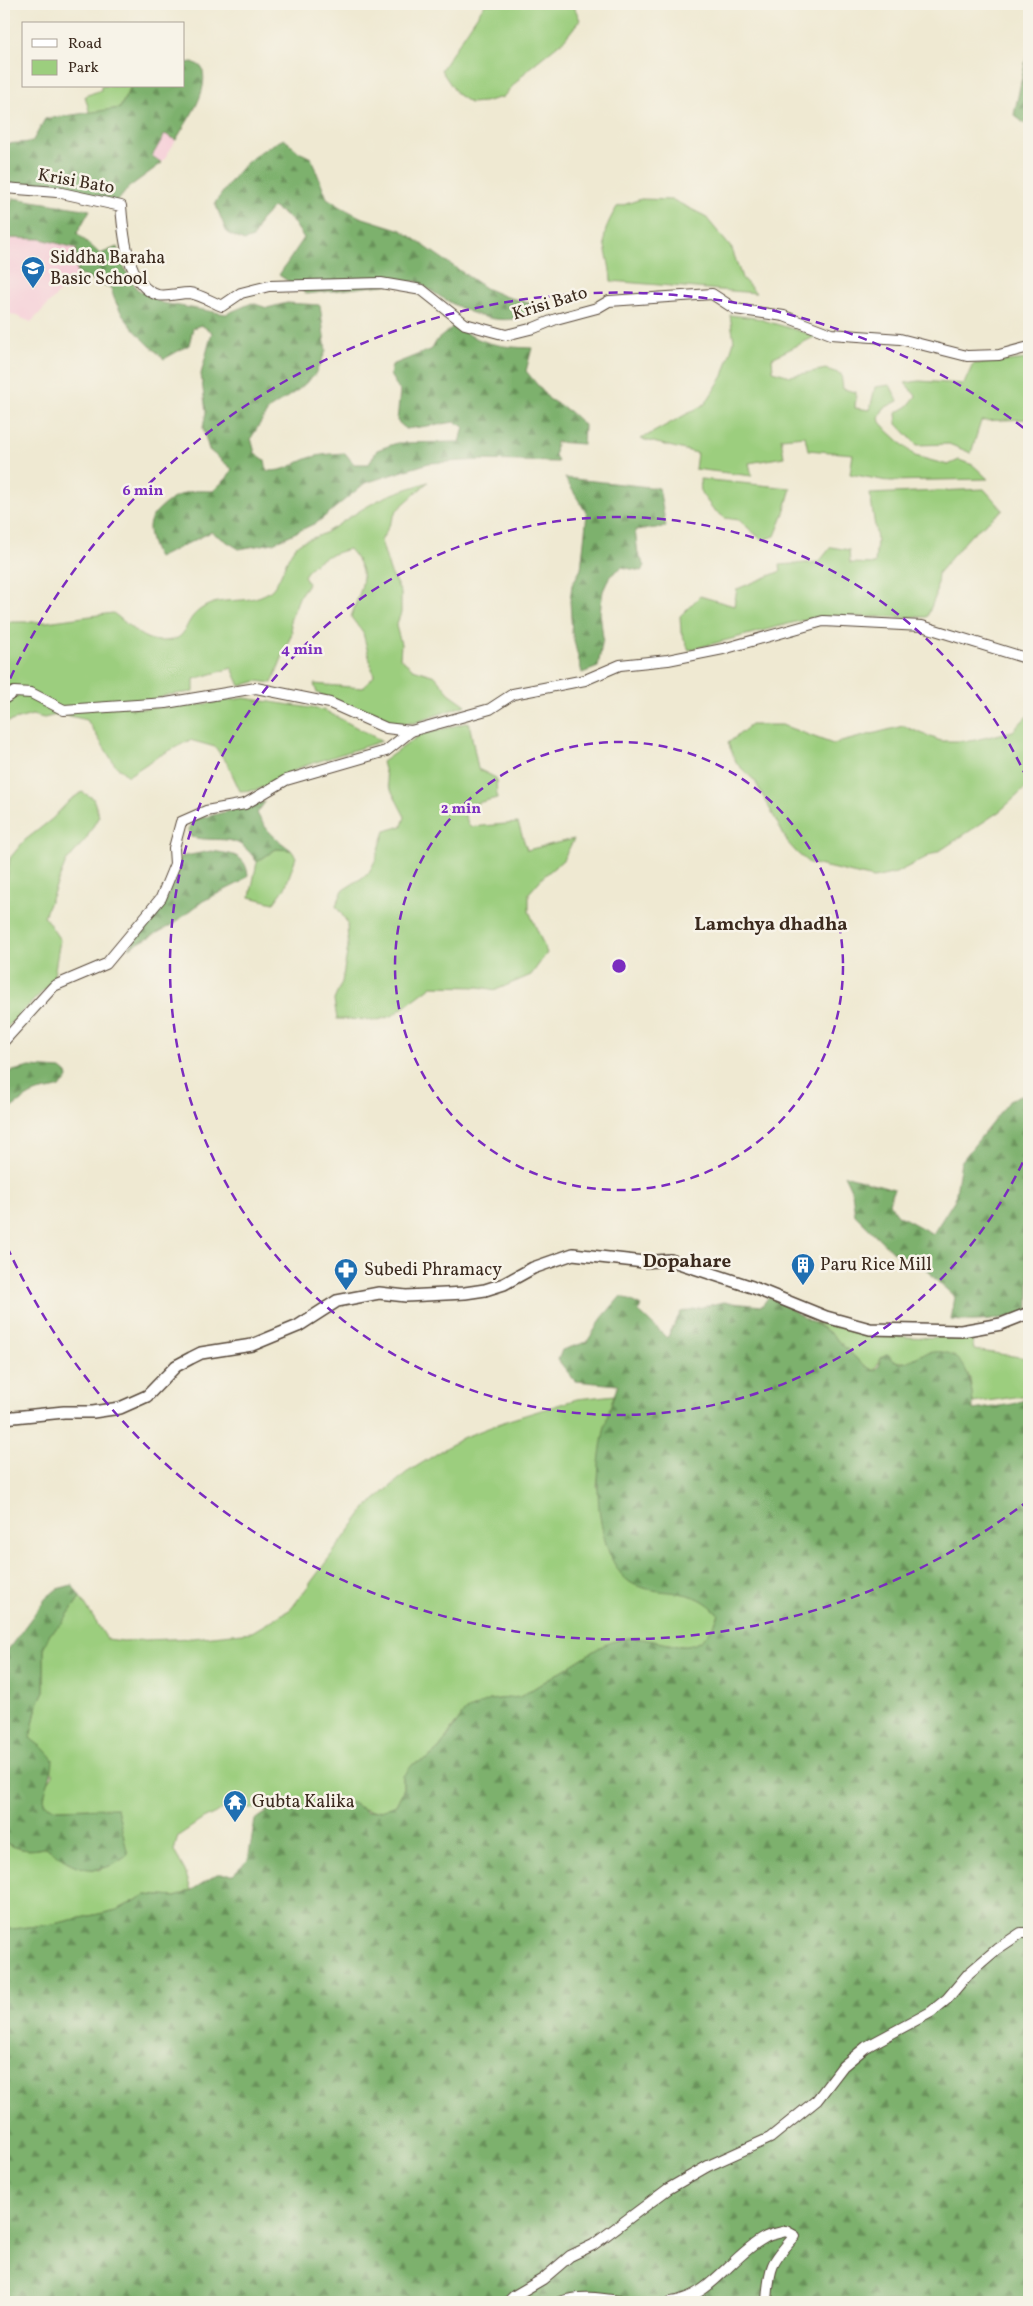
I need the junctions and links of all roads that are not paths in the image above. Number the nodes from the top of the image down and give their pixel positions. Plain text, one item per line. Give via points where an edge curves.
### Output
1 (4, 188) edge
2 (1029, 347) edge
3 (1029, 660) edge
4 (4, 700) edge
5 (411, 731) junction
6 (4, 1041) edge
7 (1029, 1313) edge
8 (4, 1418) edge
9 (1029, 1933) edge
10 (508, 2302) edge
11 (560, 2302) edge
12 (626, 2302) edge
13 (671, 2302) edge
14 (767, 2302) edge

1 - 2 street, Krisi Bato via 57,192 121,206 123,240 133,269 144,286 157,295 191,293 222,306 241,293 269,286 381,283 422,290 465,324 506,334 597,308 609,301 712,294 735,309 784,316 831,334 900,339 967,356 999,355
3 - 5 street via 922,626 823,621 724,649 620,666 585,680 513,694 490,709
4 - 5 street via 14,692 31,693 64,710 166,703 256,688 330,703 386,728
5 - 6 street via 386,750 286,780 245,804 206,811 181,822 174,848 175,864 161,898 106,964 54,986
7 - 8 street via 1001,1324 961,1331 870,1329 826,1317 752,1287 670,1260 644,1262 573,1254 533,1268 504,1284 465,1294 406,1296 379,1293 337,1301 298,1326 252,1345 202,1353 191,1358 176,1366 148,1396 120,1408
9 - 10 street via 1021,1933 997,1949 968,1973 931,2012 866,2047 843,2066 817,2100 770,2138 708,2166 668,2189
11 - 12 street via 600,2298
13 - 14 street via 680,2301 711,2283 764,2238 786,2231 795,2236 770,2268

